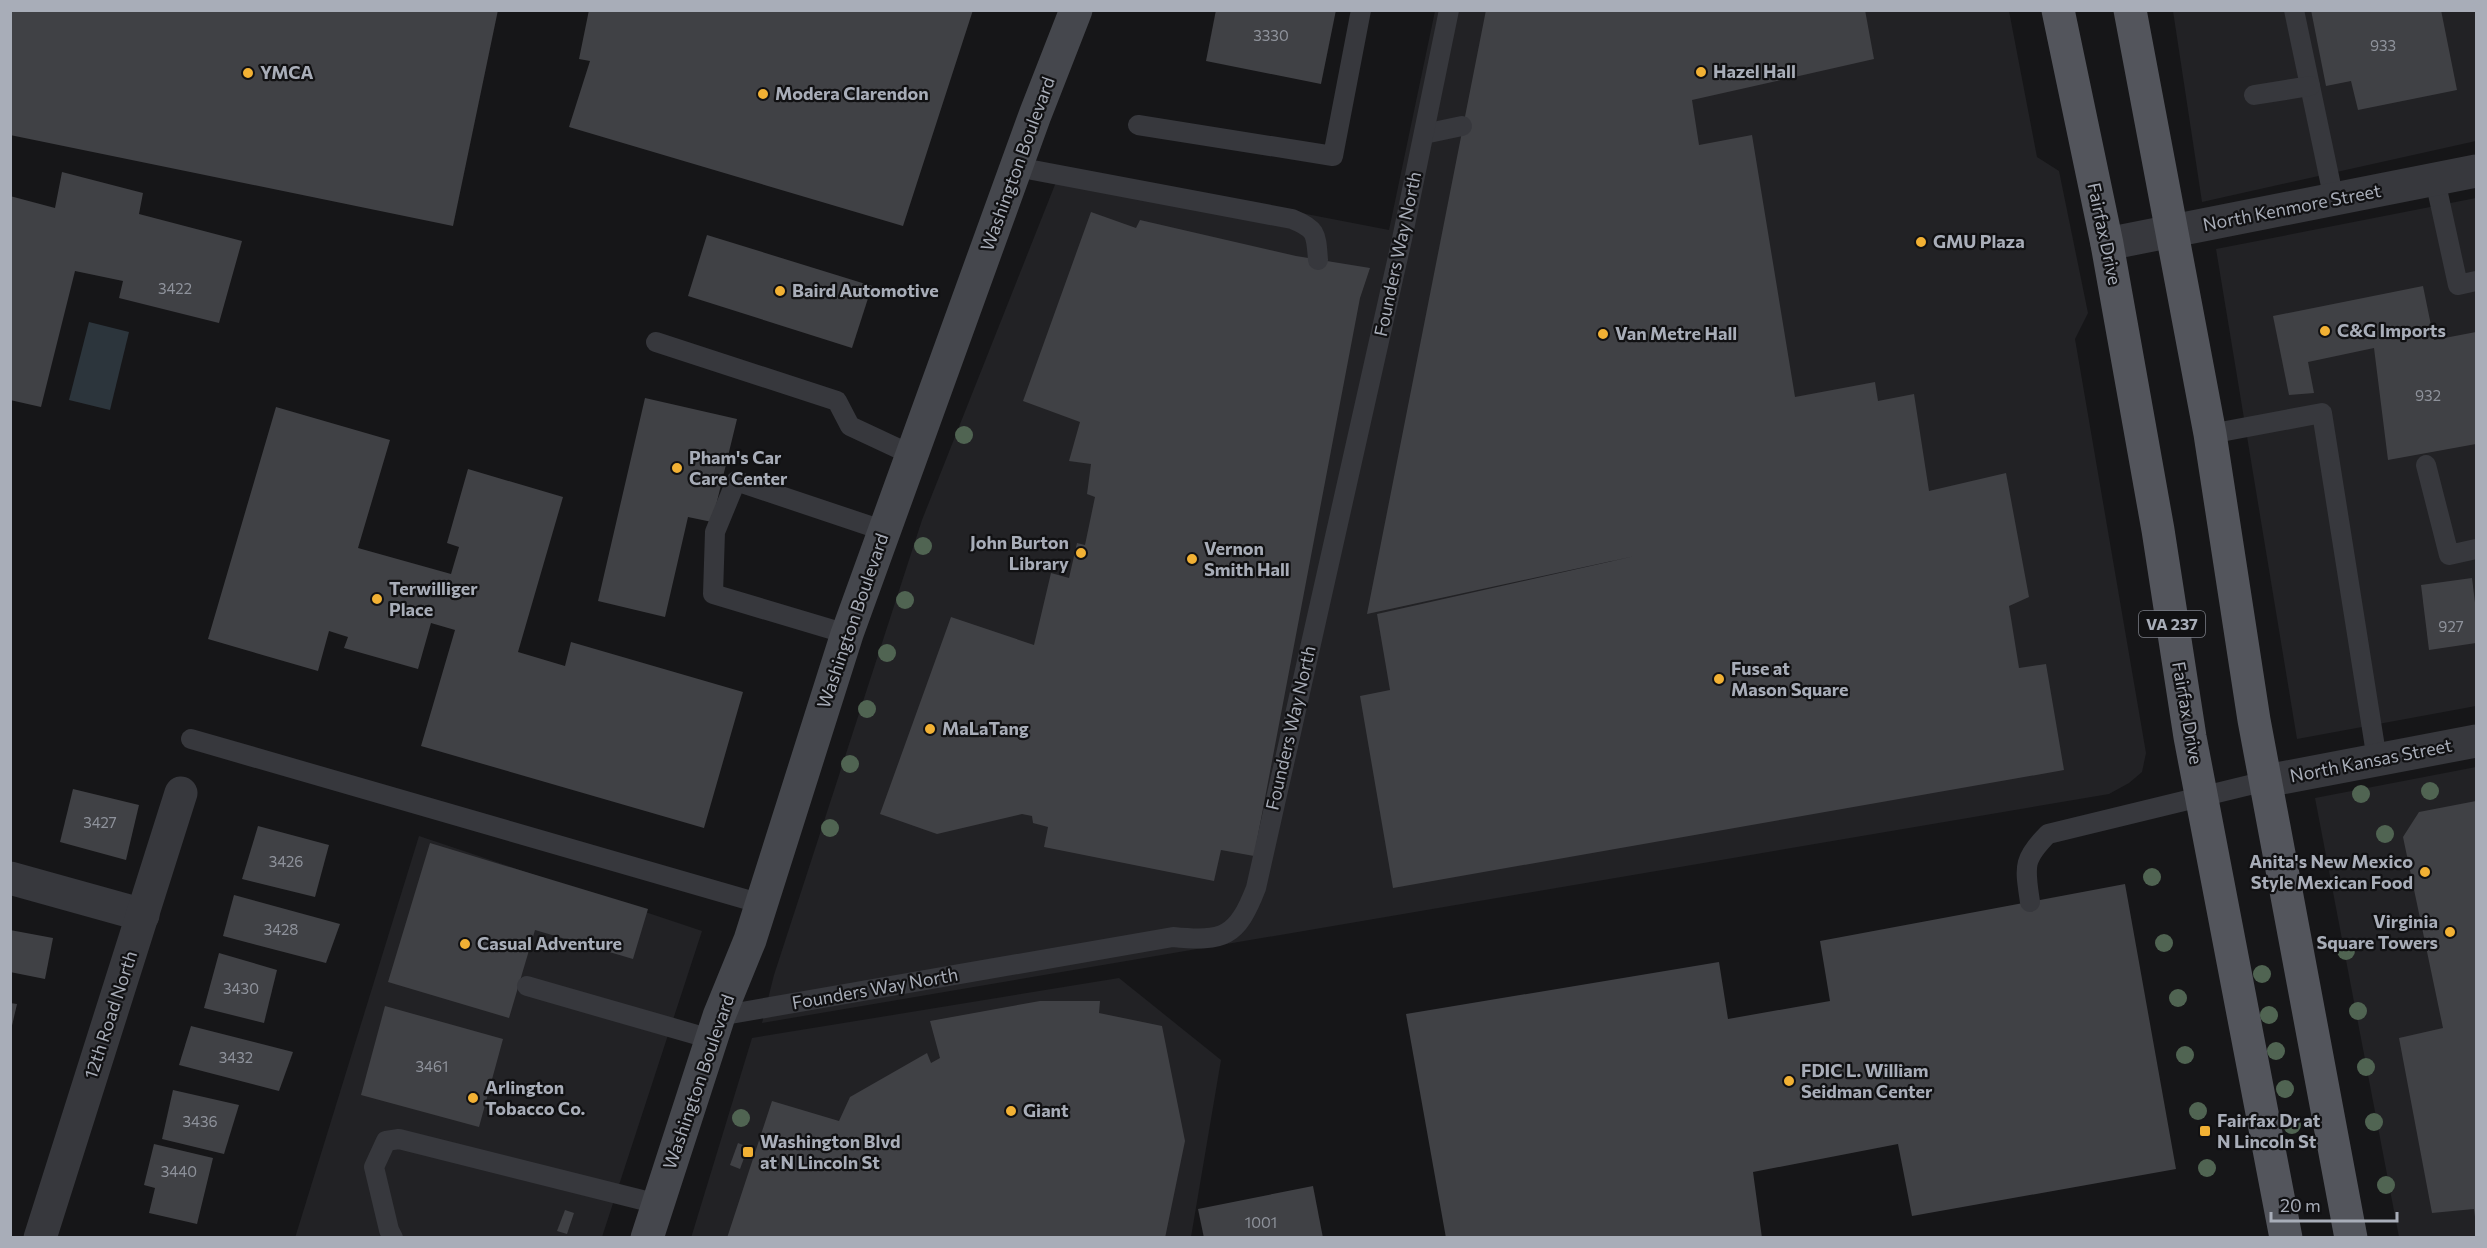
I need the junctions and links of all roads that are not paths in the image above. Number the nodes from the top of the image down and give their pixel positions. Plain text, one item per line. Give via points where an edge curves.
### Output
1 (1076, 10) edge
2 (1361, 10) edge
3 (1449, 10) edge
4 (2058, 10) edge
5 (2130, 10) edge
6 (2294, 10) edge
7 (2310, 86) junction
8 (2254, 95) dead end
9 (1138, 125) dead end
10 (1462, 126) dead end
11 (1424, 134) junction
12 (1017, 167) junction
13 (2476, 171) edge
14 (2435, 180) junction
15 (2334, 200) junction
16 (2172, 232) junction
17 (2108, 244) junction
18 (1318, 260) dead end
19 (2476, 282) edge
20 (656, 342) dead end
21 (2211, 434) junction
22 (912, 455) junction
23 (2426, 465) dead end
24 (885, 531) junction
25 (2476, 549) edge
26 (847, 634) junction
27 (191, 739) dead end
28 (2476, 741) edge
29 (2377, 760) junction
30 (2266, 781) junction
31 (181, 793) dead end
32 (2202, 798) junction
33 (10, 878) edge
34 (2030, 902) dead end
35 (762, 904) junction
36 (143, 915) junction
37 (527, 986) dead end
38 (715, 1028) junction
39 (658, 1204) junction
40 (40, 1238) edge
41 (393, 1238) edge
42 (647, 1238) edge
43 (2286, 1238) edge
44 (2351, 1238) edge

1 - 12 main road, Washington Boulevard
2 - 9 lane via 1333,156
3 - 11 lane, Founders Way North
4 - 17 main road, Fairfax Drive / VA 237
5 - 16 main road
6 - 7 lane
7 - 8 lane
7 - 15 lane
10 - 11 lane
11 - 38 lane, Founders Way North via 1256,888 1239,924 1211,939 1173,936
12 - 18 lane via 1292,219 1309,226 1316,235
12 - 22 main road, Washington Boulevard
13 - 14 street, North Kenmore Street
14 - 15 street, North Kenmore Street
14 - 19 lane via 2458,285
15 - 16 street, North Kenmore Street
16 - 17 street, North Kenmore Street
16 - 21 main road
17 - 32 main road, Fairfax Drive / VA 237
20 - 22 lane via 837,402 850,426
21 - 29 lane via 2322,413
21 - 30 main road
22 - 24 main road, Washington Boulevard
23 - 25 lane via 2449,555
24 - 26 main road, Washington Boulevard
24 - 26 lane via 736,481 715,532 713,594
26 - 35 main road, Washington Boulevard
27 - 35 lane
28 - 29 street, North Kansas Street
29 - 30 street, North Kansas Street
30 - 32 lane
30 - 44 main road
31 - 36 street, 12th Road North
32 - 34 lane via 2048,834 2034,848 2025,868
32 - 43 main road, Fairfax Drive / VA 237
33 - 36 street
35 - 38 main road, Washington Boulevard
36 - 40 street, 12th Road North
37 - 38 lane
38 - 39 main road, Washington Boulevard
39 - 41 lane via 399,1138 386,1141 374,1167
39 - 42 main road, Washington Boulevard

